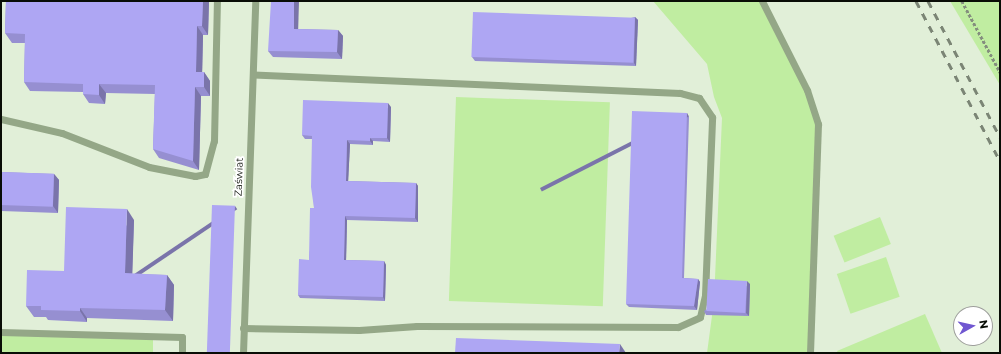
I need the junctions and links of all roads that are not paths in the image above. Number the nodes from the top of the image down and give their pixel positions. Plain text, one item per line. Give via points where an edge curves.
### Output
1 (217, 1) edge
2 (255, 1) edge
3 (762, 1) edge
4 (253, 74) junction
5 (1, 119) edge
6 (243, 328) junction
7 (1, 332) edge
8 (182, 353) edge
9 (243, 353) edge
10 (810, 353) edge

1 - 5 lane via 214,141 205,174 195,176 149,167 62,133
2 - 4 lane, Zaświat
3 - 10 lane via 807,90 818,124
4 - 6 lane, Zaświat
4 - 6 lane via 680,93 699,98 712,117 705,295 700,317 678,327 418,326 359,330
6 - 9 lane, Zaświat
7 - 8 lane via 182,337

